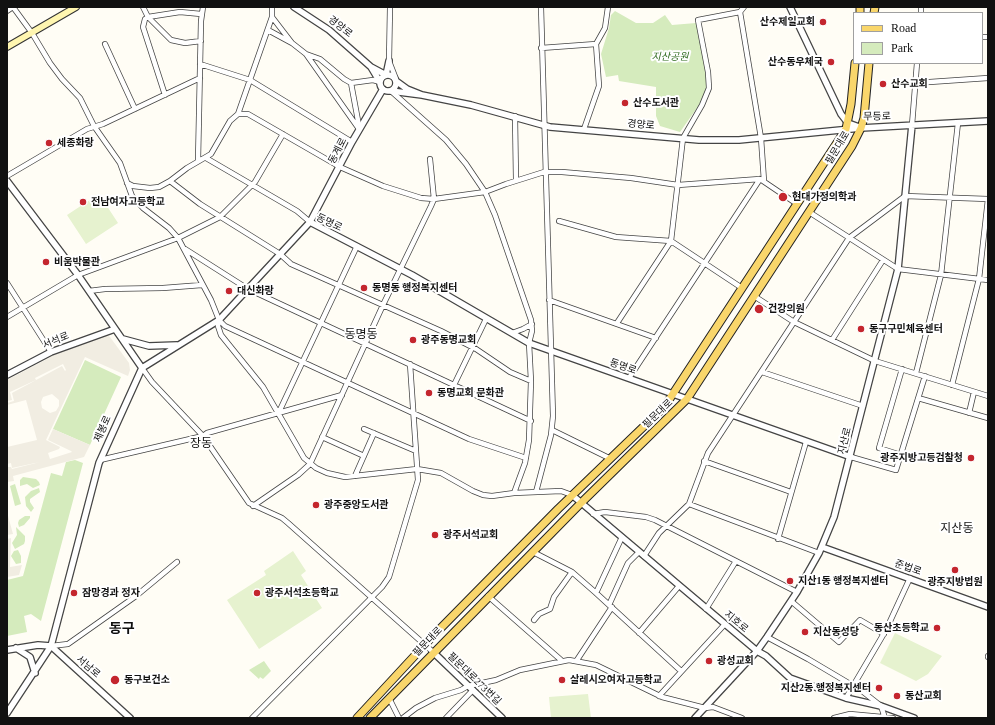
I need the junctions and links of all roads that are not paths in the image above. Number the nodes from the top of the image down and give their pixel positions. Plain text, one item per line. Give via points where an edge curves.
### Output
1 (13, 7) edge
2 (76, 7) edge
3 (143, 7) edge
4 (203, 7) edge
5 (272, 7) edge
6 (294, 7) edge
7 (390, 7) edge
8 (540, 7) edge
9 (608, 7) edge
10 (744, 7) edge
11 (790, 7) edge
12 (7, 11) edge
13 (740, 12) junction
14 (201, 14) junction
15 (148, 16) junction
16 (272, 17) junction
17 (268, 30) junction
18 (32, 33) junction
19 (201, 41) junction
20 (292, 43) junction
21 (106, 44) dead end
22 (596, 44) junction
23 (7, 47) edge
24 (541, 48) junction
25 (306, 54) junction
26 (390, 61) junction
27 (200, 64) junction
28 (855, 64) edge
29 (869, 64) edge
30 (917, 64) edge
31 (371, 67) junction
32 (386, 75) junction
33 (200, 78) junction
34 (988, 78) edge
35 (250, 80) junction
36 (396, 80) junction
37 (380, 82) junction
38 (351, 83) junction
39 (915, 83) junction
40 (383, 89) junction
41 (391, 90) junction
42 (165, 95) junction
43 (422, 95) junction
44 (135, 109) junction
45 (238, 114) junction
46 (515, 116) junction
47 (988, 121) edge
48 (958, 123) junction
49 (544, 124) junction
50 (94, 126) junction
51 (847, 126) junction
52 (912, 126) junction
53 (861, 128) junction
54 (359, 129) junction
55 (584, 129) junction
56 (283, 134) junction
57 (682, 138) junction
58 (761, 138) junction
59 (352, 142) junction
60 (206, 158) junction
61 (430, 159) dead end
62 (198, 161) junction
63 (340, 167) junction
64 (544, 172) junction
65 (7, 176) edge
66 (516, 180) junction
67 (762, 180) junction
68 (7, 182) edge
69 (170, 182) junction
70 (127, 183) junction
71 (252, 185) junction
72 (678, 185) junction
73 (485, 192) junction
74 (905, 196) junction
75 (951, 198) junction
76 (434, 199) junction
77 (988, 199) edge
78 (797, 204) junction
79 (809, 212) junction
80 (220, 217) junction
81 (559, 221) dead end
82 (310, 222) junction
83 (178, 238) junction
84 (849, 238) junction
85 (671, 241) junction
86 (357, 246) junction
87 (184, 249) junction
88 (280, 254) junction
89 (883, 260) junction
90 (704, 263) junction
91 (400, 269) junction
92 (898, 269) junction
93 (78, 275) junction
94 (941, 275) junction
95 (980, 279) junction
96 (988, 280) edge
97 (7, 283) edge
98 (338, 285) junction
99 (202, 286) junction
100 (742, 288) junction
101 (248, 289) junction
102 (89, 291) junction
103 (754, 296) junction
104 (550, 300) junction
105 (383, 305) junction
106 (24, 308) junction
107 (7, 317) edge
108 (486, 319) junction
109 (219, 320) junction
110 (794, 322) junction
111 (617, 323) junction
112 (320, 324) junction
113 (532, 324) junction
114 (115, 329) junction
115 (512, 334) junction
116 (656, 338) junction
117 (123, 339) junction
118 (832, 340) junction
119 (529, 343) junction
120 (366, 344) junction
121 (179, 345) junction
122 (471, 346) junction
123 (51, 352) junction
124 (551, 352) junction
125 (875, 360) junction
126 (302, 361) junction
127 (410, 364) junction
128 (142, 368) junction
129 (902, 369) junction
130 (762, 372) junction
131 (916, 373) junction
132 (7, 375) edge
133 (925, 376) junction
134 (628, 378) junction
135 (531, 381) junction
136 (348, 382) junction
137 (454, 385) junction
138 (952, 385) junction
139 (974, 392) junction
140 (672, 393) junction
141 (342, 395) junction
142 (988, 396) edge
143 (918, 398) junction
144 (687, 399) junction
145 (863, 406) junction
146 (279, 412) junction
147 (412, 412) junction
148 (969, 413) junction
149 (733, 416) junction
150 (988, 418) edge
151 (531, 421) junction
152 (364, 429) dead end
153 (552, 430) junction
154 (374, 433) junction
155 (203, 436) junction
156 (322, 437) junction
157 (806, 442) junction
158 (416, 451) junction
159 (901, 455) junction
160 (364, 456) junction
161 (851, 457) junction
162 (526, 458) junction
163 (611, 459) junction
164 (100, 460) junction
165 (704, 461) junction
166 (310, 464) junction
167 (417, 469) junction
168 (355, 476) junction
169 (536, 492) junction
170 (791, 492) junction
171 (514, 493) junction
172 (572, 495) junction
173 (581, 503) junction
174 (689, 504) junction
175 (254, 506) junction
176 (593, 514) junction
177 (666, 527) junction
178 (622, 538) junction
179 (778, 539) junction
180 (822, 547) junction
181 (533, 552) junction
182 (819, 553) junction
183 (642, 554) junction
184 (736, 561) junction
185 (177, 562) dead end
186 (572, 572) junction
187 (910, 578) junction
188 (679, 586) junction
189 (797, 592) junction
190 (596, 593) junction
191 (488, 596) junction
192 (370, 597) junction
193 (790, 601) junction
194 (611, 606) junction
195 (988, 607) edge
196 (706, 609) junction
197 (534, 620) dead end
198 (725, 624) junction
199 (639, 633) junction
200 (884, 634) junction
201 (767, 637) junction
202 (51, 646) junction
203 (425, 646) junction
204 (16, 648) junction
205 (7, 650) edge
206 (757, 651) junction
207 (433, 652) junction
208 (561, 660) junction
209 (577, 660) junction
210 (681, 671) junction
211 (35, 673) junction
212 (853, 686) junction
213 (470, 688) junction
214 (659, 696) junction
215 (389, 698) junction
216 (846, 698) junction
217 (881, 706) junction
218 (705, 708) junction
219 (7, 713) edge
220 (374, 717) edge
221 (885, 717) edge
222 (130, 718) edge
223 (252, 718) edge
224 (357, 718) edge
225 (399, 718) edge
226 (403, 718) edge
227 (446, 718) edge
228 (502, 718) edge
229 (695, 718) edge
230 (742, 718) edge
231 (834, 718) edge
232 (893, 718) edge
233 (914, 718) edge

1 - 12 street
1 - 18 street
2 - 18 main road
3 - 15 street
4 - 14 street
5 - 16 street
6 - 31 street, 경양로 via 329,30
7 - 26 street
8 - 24 street
9 - 22 street via 605,28
10 - 13 street
11 - 51 street, 무등로
13 - 57 street via 698,20 709,88
13 - 58 street
14 - 15 street via 180,12
14 - 19 street
15 - 19 street via 170,40 184,43
15 - 42 street via 143,27
16 - 17 street
16 - 20 street
17 - 20 street
17 - 35 street
18 - 23 main road
18 - 50 street via 50,63 80,98
19 - 27 street
20 - 25 street
21 - 44 street
22 - 24 street
22 - 55 street via 599,86
24 - 49 street
25 - 38 street via 320,59
25 - 54 street
26 - 32 street
26 - 36 street
27 - 33 street
27 - 35 street
28 - 51 main road, 필문대로
29 - 53 main road, 필문대로
30 - 39 street
31 - 32 street, 경양로
31 - 37 street
32 - 36 street, 경양로
32 - 37 street
33 - 42 street
33 - 62 street
34 - 39 street
35 - 45 street
35 - 59 street
36 - 41 street via 395,88
36 - 43 street, 경양로 via 407,89
37 - 38 street via 373,80
37 - 40 street
38 - 54 street
39 - 52 street
40 - 41 street, 경양로
40 - 54 street, 동계로
41 - 43 street, 경양로
41 - 73 street via 446,140
42 - 44 street
43 - 46 street, 경양로
44 - 50 street
45 - 56 street via 248,114
45 - 60 street via 230,121
46 - 49 street, 경양로
46 - 66 street
47 - 48 street, 무등로
48 - 52 street, 무등로
48 - 75 street
49 - 55 street, 경양로
49 - 64 street
50 - 65 street
50 - 70 street via 120,164
51 - 53 street, 경양로
51 - 58 street, 경양로
51 - 78 main road, 필문대로
52 - 53 street, 무등로
52 - 74 street, 지산로
53 - 79 main road, 필문대로
54 - 59 street, 동계로
55 - 57 street, 경양로
56 - 63 street
56 - 71 street
57 - 58 street, 경양로 via 722,141
57 - 72 street
58 - 67 street
59 - 63 street, 동계로
60 - 62 street
60 - 71 street
61 - 76 street
62 - 69 street
63 - 76 street via 405,194
63 - 82 street, 동계로
64 - 66 street
64 - 72 street via 591,173
64 - 104 street
66 - 73 street
67 - 72 street
67 - 78 street
67 - 90 street
68 - 93 street
69 - 70 street via 150,188
69 - 80 street
70 - 83 street via 132,196 140,205
71 - 80 street
71 - 82 street via 297,210
72 - 85 street
73 - 76 street
73 - 113 street
74 - 75 street
74 - 84 street
74 - 92 street, 지산로
75 - 77 street
75 - 94 street
76 - 91 street
77 - 95 street
78 - 100 main road, 필문대로
79 - 84 street
79 - 103 main road, 필문대로
80 - 83 street
80 - 88 street
81 - 85 street via 616,237
82 - 86 street, 동명로
82 - 88 street, 동명로
83 - 87 street
83 - 93 street
84 - 89 street
84 - 110 street
85 - 90 street
85 - 111 street
86 - 91 street, 동명로
86 - 98 street
87 - 99 street
87 - 101 street
88 - 98 street via 291,264
88 - 101 street, 동명로
89 - 92 street
89 - 118 street
90 - 100 street
90 - 116 street
91 - 105 street
91 - 108 street, 동명로
92 - 94 street
92 - 125 street, 지산로
93 - 102 street
93 - 106 street
94 - 95 street
94 - 131 street
95 - 96 street
95 - 138 street
97 - 106 street
98 - 105 street
98 - 112 street
99 - 102 street
99 - 109 street
100 - 140 main road, 필문대로
101 - 109 street, 동명로
101 - 112 street
102 - 114 street
103 - 110 street
103 - 144 main road, 필문대로
104 - 111 street
104 - 124 street
105 - 120 street
105 - 122 street
106 - 107 street
106 - 123 street
108 - 115 street, 동명로
108 - 122 street
109 - 121 street, 동명로
109 - 126 street via 228,329
109 - 146 street via 221,335 255,376
110 - 118 street
110 - 130 street
111 - 116 street
112 - 120 street
112 - 126 street
113 - 115 street
113 - 119 street
114 - 117 street
114 - 123 street, 서석로
115 - 119 street, 동명로
116 - 134 street
117 - 121 street via 149,346
117 - 128 street
118 - 125 street
119 - 124 street, 동명로
119 - 135 street
120 - 127 street
120 - 136 street
121 - 128 street, 동명로
122 - 135 street via 510,372
122 - 137 street
123 - 132 street, 서석로
124 - 134 street, 동명로
124 - 153 street
125 - 129 street
125 - 145 street, 지산로
126 - 136 street
126 - 146 street
127 - 137 street
127 - 147 street
128 - 155 street
128 - 164 street, 제봉로
129 - 131 street
129 - 159 street via 879,448
130 - 145 street
130 - 149 street
131 - 133 street
133 - 138 street
133 - 143 street
134 - 140 street, 동명로
135 - 151 street
136 - 141 street
136 - 147 street
137 - 151 street
138 - 139 street
139 - 142 street
139 - 148 street
140 - 144 street, 동명로
140 - 163 main road, 필문대로 via 665,406
141 - 146 street
141 - 156 street
143 - 148 street
143 - 159 street
144 - 149 street, 동명로
144 - 173 main road, 필문대로
145 - 161 street, 지산로
146 - 155 street
146 - 166 street via 304,458
147 - 158 street
147 - 162 street via 476,442
148 - 150 street
149 - 157 street, 동명로
149 - 165 street
151 - 162 street
152 - 154 street
153 - 163 street
153 - 169 street
154 - 158 street
154 - 160 street
155 - 164 street
155 - 175 street via 249,503
156 - 160 street
156 - 166 street
157 - 161 street, 동명로
157 - 170 street
158 - 167 street
159 - 161 street via 896,470
160 - 168 street
161 - 180 street, 지산로
162 - 171 street
163 - 172 main road, 필문대로
164 - 202 street, 제봉로
165 - 170 street
165 - 174 street
166 - 168 street via 337,476
166 - 175 street
167 - 168 street
167 - 171 street via 441,473 483,495
167 - 192 street via 416,489 388,577 382,587
169 - 171 street
169 - 172 street via 560,491
170 - 179 street
172 - 173 street, 지호로
172 - 203 main road, 필문대로
173 - 176 street, 지호로
173 - 181 main road, 필문대로
174 - 177 street
174 - 179 street
175 - 192 street via 288,522
176 - 177 street via 605,512 646,517
176 - 178 street, 지호로
177 - 183 street
177 - 184 street
178 - 183 street, 지호로
178 - 190 street
179 - 182 street
180 - 182 street, 지산로
180 - 187 street, 준법로
181 - 186 street
181 - 191 main road, 필문대로
182 - 189 street, 지산로
183 - 188 street, 지호로
183 - 194 street via 628,563
184 - 189 street
184 - 196 street
185 - 202 street via 136,596 68,644
186 - 190 street
186 - 197 street via 554,597 550,609
187 - 195 street, 준법로
187 - 200 street
188 - 196 street, 지호로
188 - 199 street
189 - 193 street, 지산로
190 - 194 street
191 - 207 main road, 필문대로
191 - 208 street
192 - 203 street
192 - 223 street
193 - 200 street via 839,642 860,620
193 - 201 street, 지산로
194 - 199 street
194 - 209 street
196 - 198 street, 지호로
198 - 206 street, 지호로
198 - 210 street
199 - 210 street
200 - 212 street
201 - 206 street, 지산로
201 - 212 street
202 - 204 street
202 - 211 street, 제봉로
202 - 222 street, 서남로
203 - 207 street
203 - 224 main road, 필문대로
204 - 205 street
204 - 211 street via 30,657
206 - 216 street, 지호로 via 790,678
206 - 218 street, 지산로
207 - 213 street, 필문대로273번길
207 - 215 main road, 필문대로
208 - 209 street
208 - 213 street via 520,670
209 - 214 street via 596,665
210 - 214 street
211 - 219 street, 제봉로
212 - 216 street
212 - 217 street
213 - 226 street via 435,698
213 - 227 street
213 - 228 street, 필문대로273번길
214 - 218 street
215 - 220 main road, 필문대로
215 - 225 street
216 - 217 street, 지호로
217 - 221 street
217 - 233 street, 지호로
218 - 229 street, 지산로
218 - 230 street via 713,707
221 - 231 street via 850,714
221 - 232 street

